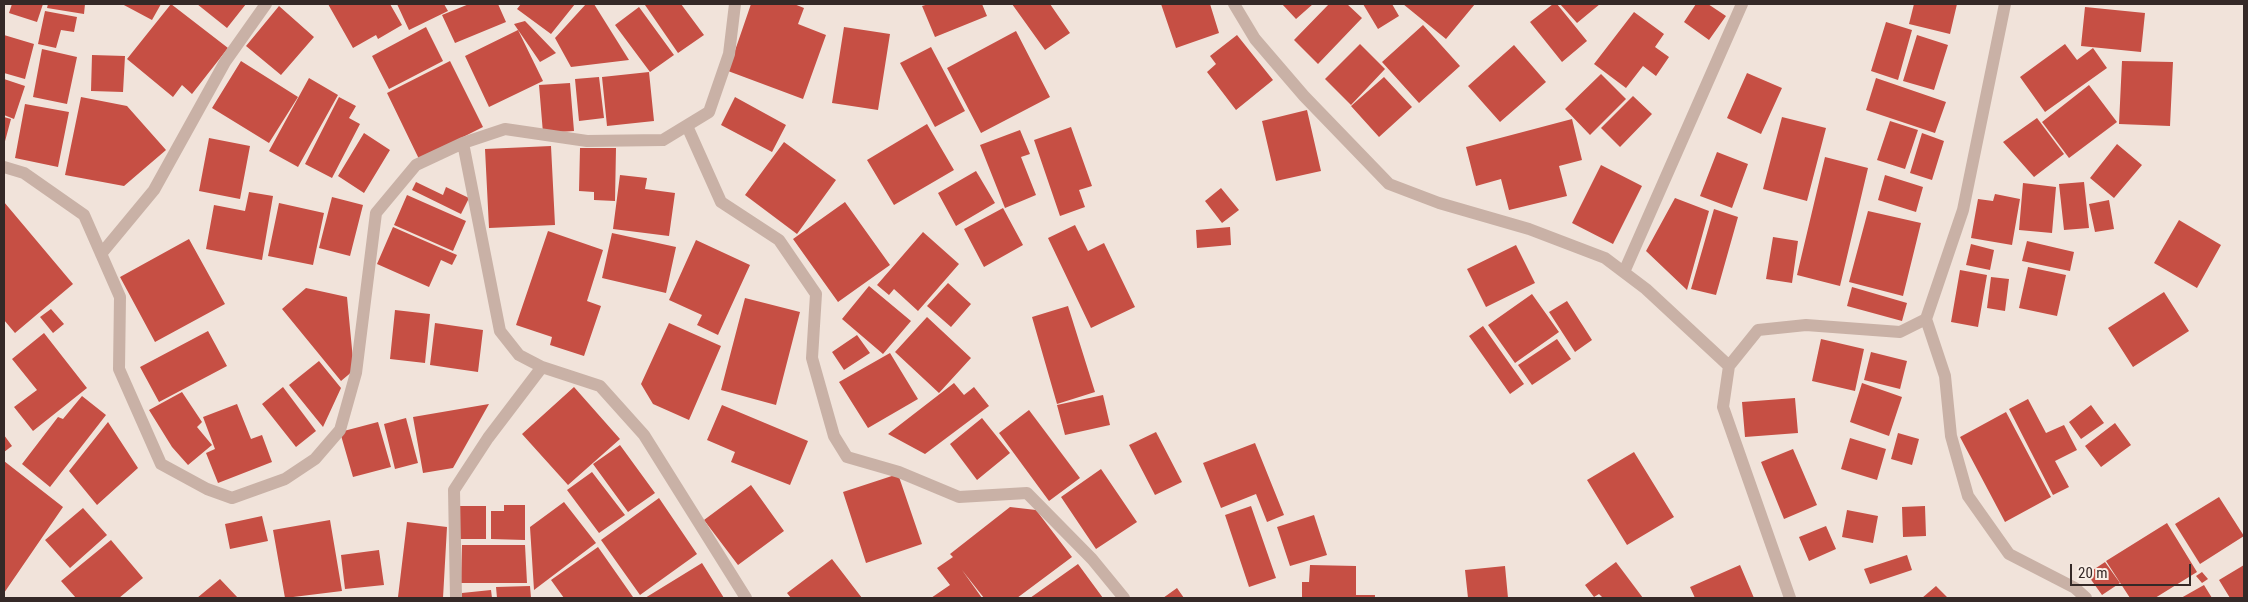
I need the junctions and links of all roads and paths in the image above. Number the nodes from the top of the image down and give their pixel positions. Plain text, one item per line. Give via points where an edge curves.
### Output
1 (266, 4) edge
2 (735, 4) edge
3 (1234, 4) edge
4 (1742, 4) edge
5 (2005, 4) edge
6 (687, 126) junction
7 (463, 143) junction
8 (4, 166) edge
9 (101, 254) junction
10 (1624, 272) junction
11 (1926, 319) junction
12 (1729, 366) junction
13 (542, 367) junction
14 (456, 598) edge
15 (746, 598) edge
16 (1124, 598) edge
17 (1790, 598) edge
18 (2086, 598) edge

1 - 9 street via 225,62 154,190
2 - 6 street via 729,54 708,112
3 - 10 street via 1255,39 1304,96 1389,184 1439,203 1530,229 1605,258
4 - 10 street
5 - 11 street via 1963,210
6 - 7 street via 663,140 587,141 505,129
6 - 16 street via 721,202 779,240 816,294 812,358 834,436 848,457 899,472 959,496 1027,493 1092,559
7 - 9 street via 416,166 376,213 356,373 340,430 315,459 286,479 232,498 207,489 161,464 118,369 120,297
7 - 13 street via 500,331 519,355
8 - 9 street via 24,173 84,215
10 - 12 street
11 - 12 street via 1900,332 1806,325 1758,330
11 - 18 street via 1944,376 1951,436 1968,496 2009,554 2075,588
12 - 17 street via 1723,407
13 - 14 street via 488,438 454,490
13 - 15 street via 600,386 644,435

